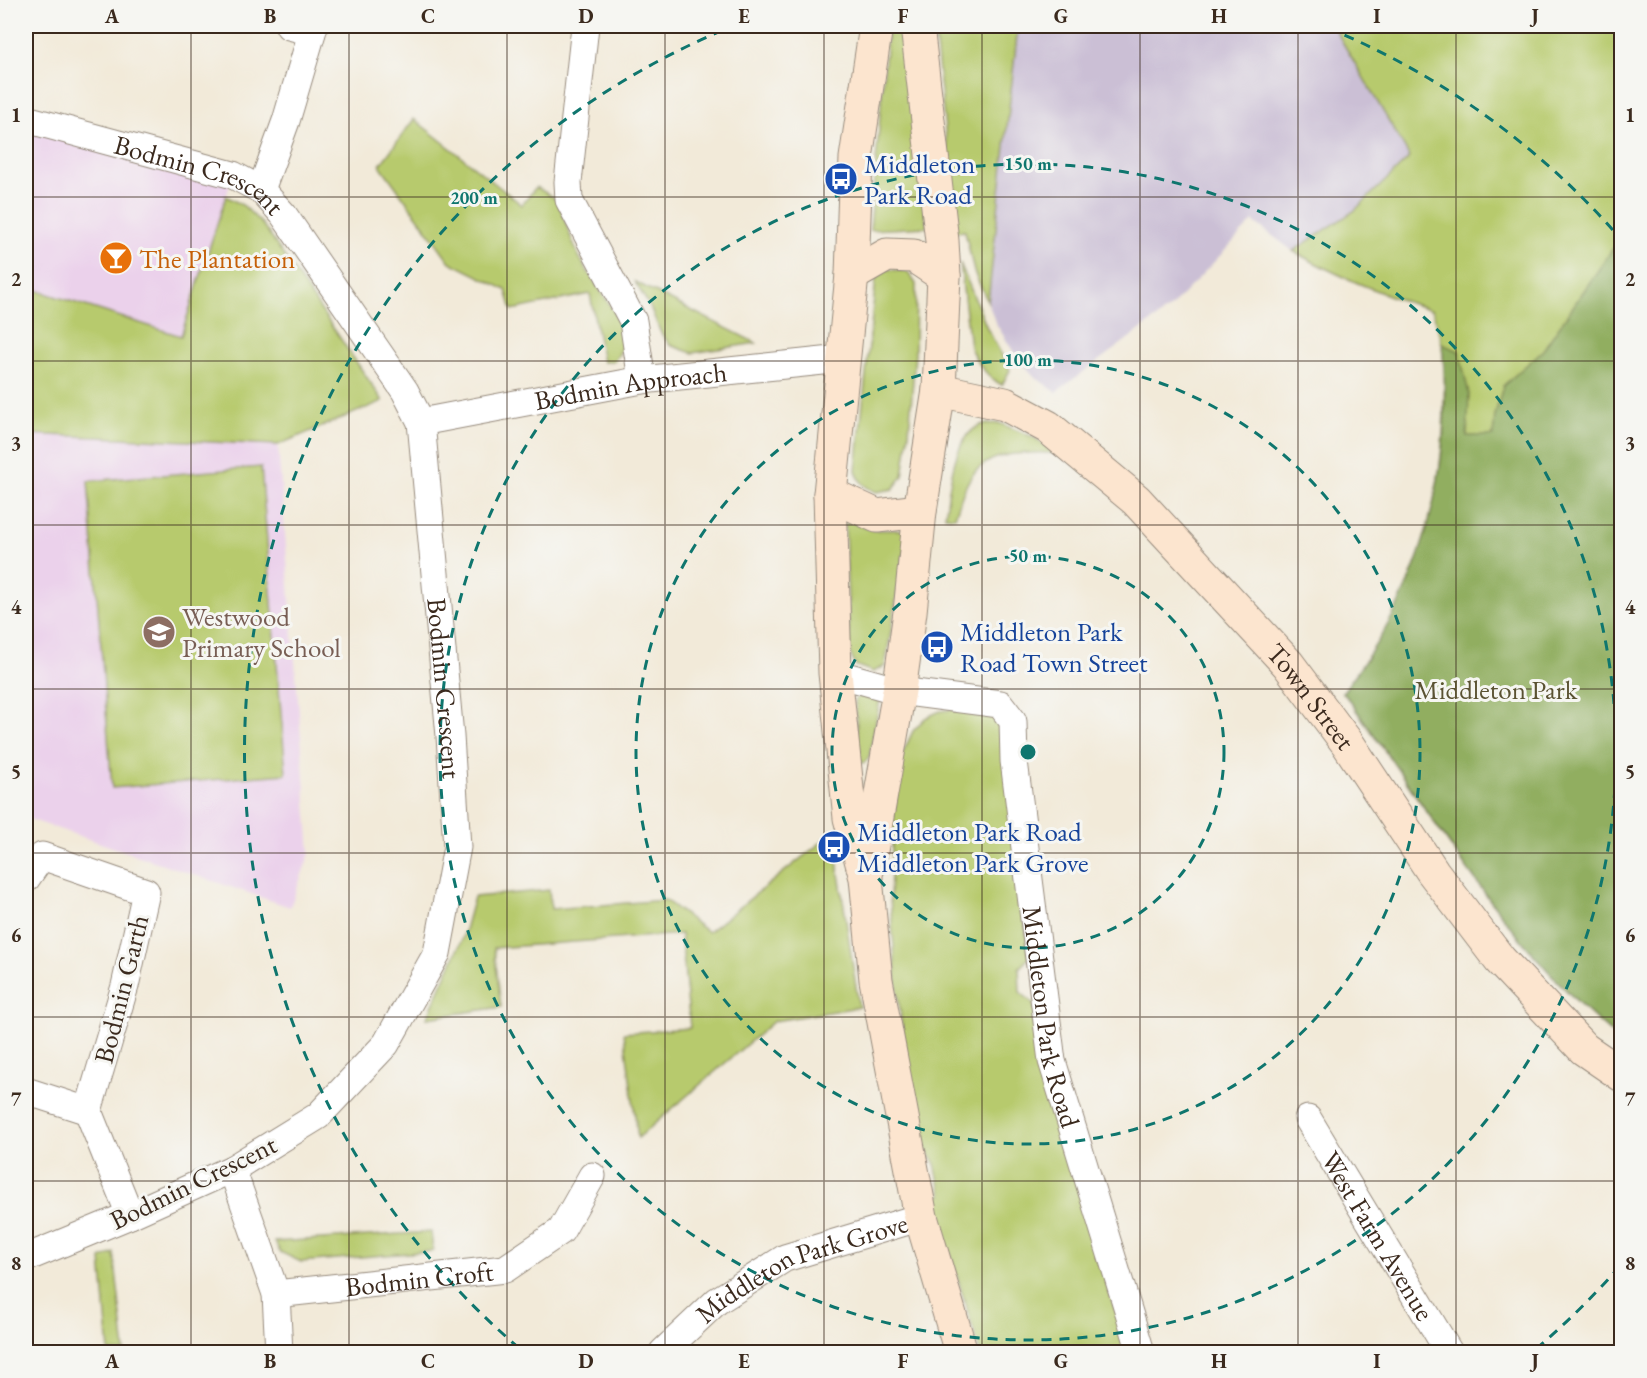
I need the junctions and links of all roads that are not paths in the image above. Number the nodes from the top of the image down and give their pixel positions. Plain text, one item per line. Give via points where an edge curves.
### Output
1 (585, 26) edge
2 (876, 26) edge
3 (916, 26) edge
4 (305, 28) edge
5 (26, 119) edge
6 (261, 190) junction
7 (852, 275) junction
8 (944, 276) junction
9 (842, 359) junction
10 (642, 380) junction
11 (939, 390) junction
12 (421, 422) junction
13 (830, 494) junction
14 (920, 511) junction
15 (834, 673) junction
16 (899, 691) junction
17 (866, 878) junction
18 (26, 879) edge
19 (1622, 1075) edge
20 (26, 1090) edge
21 (88, 1111) junction
22 (1308, 1119) dead end
23 (231, 1169) junction
24 (592, 1176) dead end
25 (130, 1215) junction
26 (921, 1217) junction
27 (26, 1258) edge
28 (276, 1294) junction
29 (279, 1353) edge
30 (663, 1353) edge
31 (961, 1353) edge
32 (1141, 1353) edge
33 (1449, 1353) edge

1 - 10 street via 569,200 633,321
2 - 7 street via 856,158
3 - 8 street
4 - 6 street via 286,121
5 - 6 street, Bodmin Crescent via 233,175
6 - 12 street, Bodmin Crescent via 283,214 405,391
7 - 8 street via 887,255 914,256
7 - 9 street
8 - 11 street
9 - 10 street, Bodmin Approach
9 - 13 street
10 - 12 street, Bodmin Approach
11 - 14 street
11 - 19 street, Town Street via 1005,404 1048,427 1136,500 1288,664 1348,744 1433,872 1500,960 1584,1049
12 - 23 street, Bodmin Crescent via 457,847 437,952 386,1044 318,1116
13 - 14 street via 877,516
13 - 15 street
14 - 16 street
15 - 16 street, Middleton Park Road
15 - 17 street via 850,818
16 - 17 street
16 - 32 street, Middleton Park Road via 1000,704 1013,721 1014,760 1052,1060
17 - 26 street via 876,980
18 - 21 street, Bodmin Garth via 42,856 146,892 125,986
20 - 21 street
21 - 25 street
22 - 33 street, West Farm Avenue
23 - 25 street, Bodmin Crescent
23 - 28 street
24 - 28 street, Bodmin Croft via 561,1231 505,1269
25 - 27 street, Bodmin Crescent
26 - 30 street, Middleton Park Grove via 785,1258 717,1301
26 - 31 street
28 - 29 street

